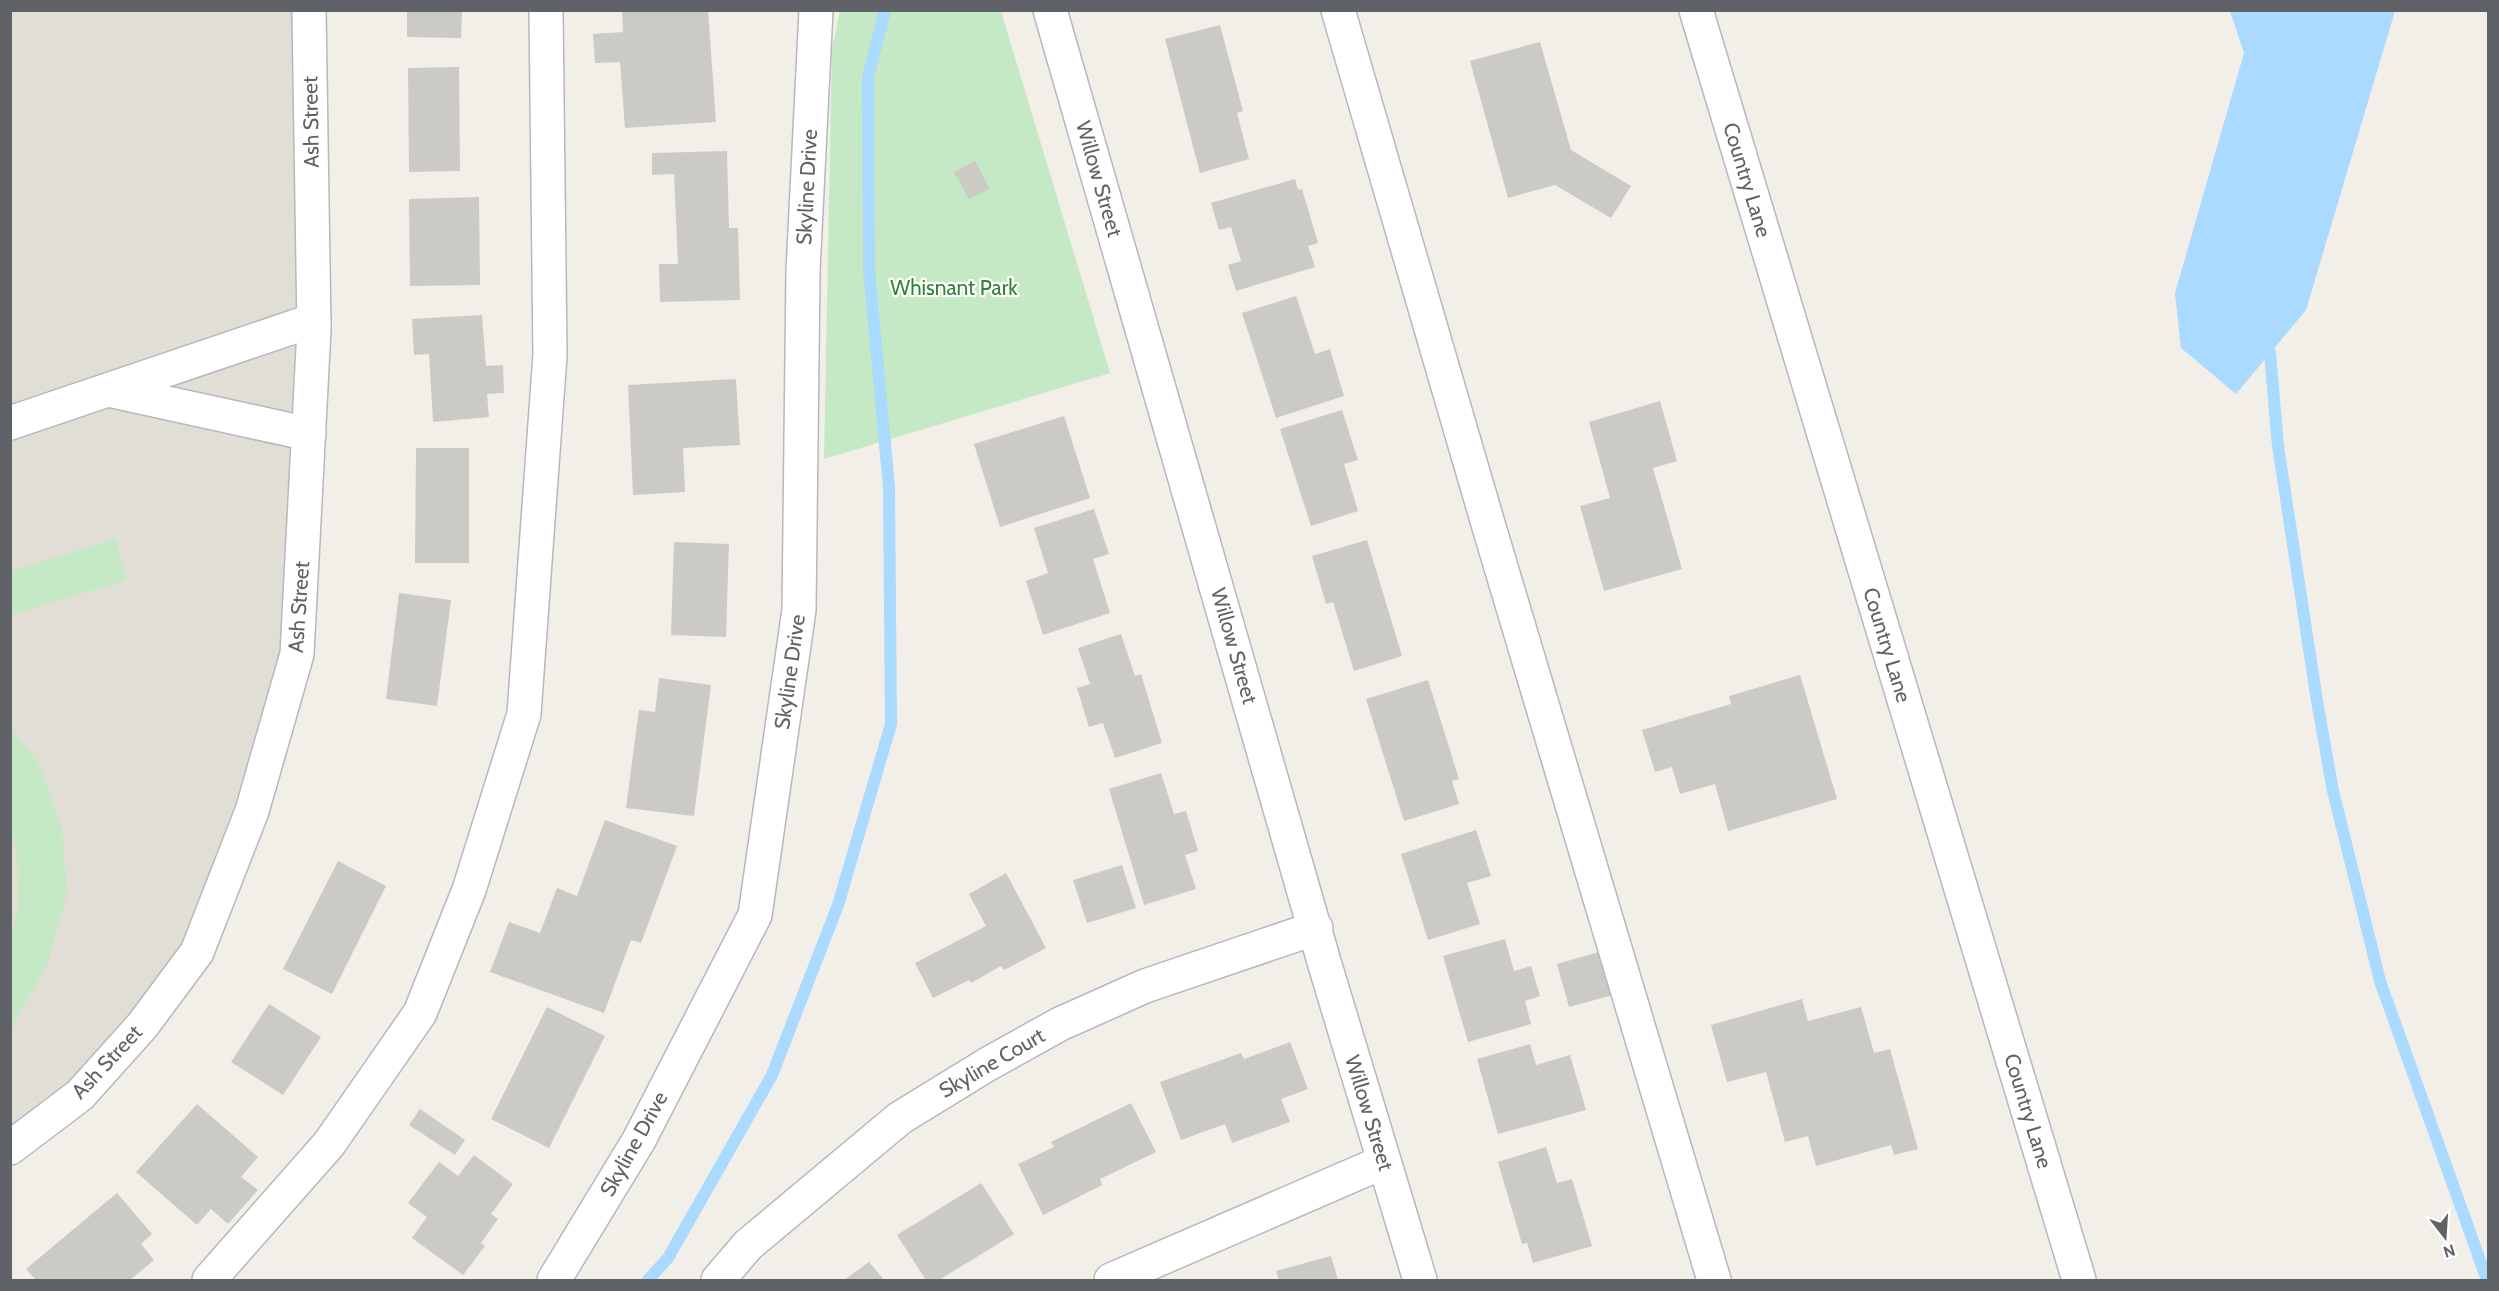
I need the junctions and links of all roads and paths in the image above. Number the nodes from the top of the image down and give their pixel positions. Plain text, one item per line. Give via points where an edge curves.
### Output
1 (309, 10) edge
2 (546, 10) edge
3 (816, 10) edge
4 (1050, 10) edge
5 (1338, 10) edge
6 (1696, 10) edge
7 (314, 320) junction
8 (107, 390) junction
9 (10, 423) edge
10 (309, 434) junction
11 (1316, 928) junction
12 (10, 1148) edge
13 (1383, 1162) junction
14 (208, 1281) edge
15 (554, 1281) edge
16 (718, 1281) edge
17 (1111, 1281) edge
18 (1420, 1281) edge
19 (1714, 1281) edge
20 (2079, 1281) edge

1 - 7 street, Ash Street
2 - 14 street via 550,355 525,714 469,890 420,1012 329,1144
3 - 15 street, Skyline Drive via 803,271 799,610 755,915 639,1140
4 - 11 street, Willow Street
5 - 19 street
6 - 20 street, Country Lane
7 - 8 street
7 - 10 street, Ash Street
8 - 9 street
8 - 10 street
10 - 12 street, Ash Street via 297,654 252,812 197,952 142,1026 80,1095
11 - 13 street, Willow Street
11 - 16 street, Skyline Court via 1145,986 1060,1024 988,1064 900,1118 748,1245
13 - 17 street
13 - 18 street, Willow Street

